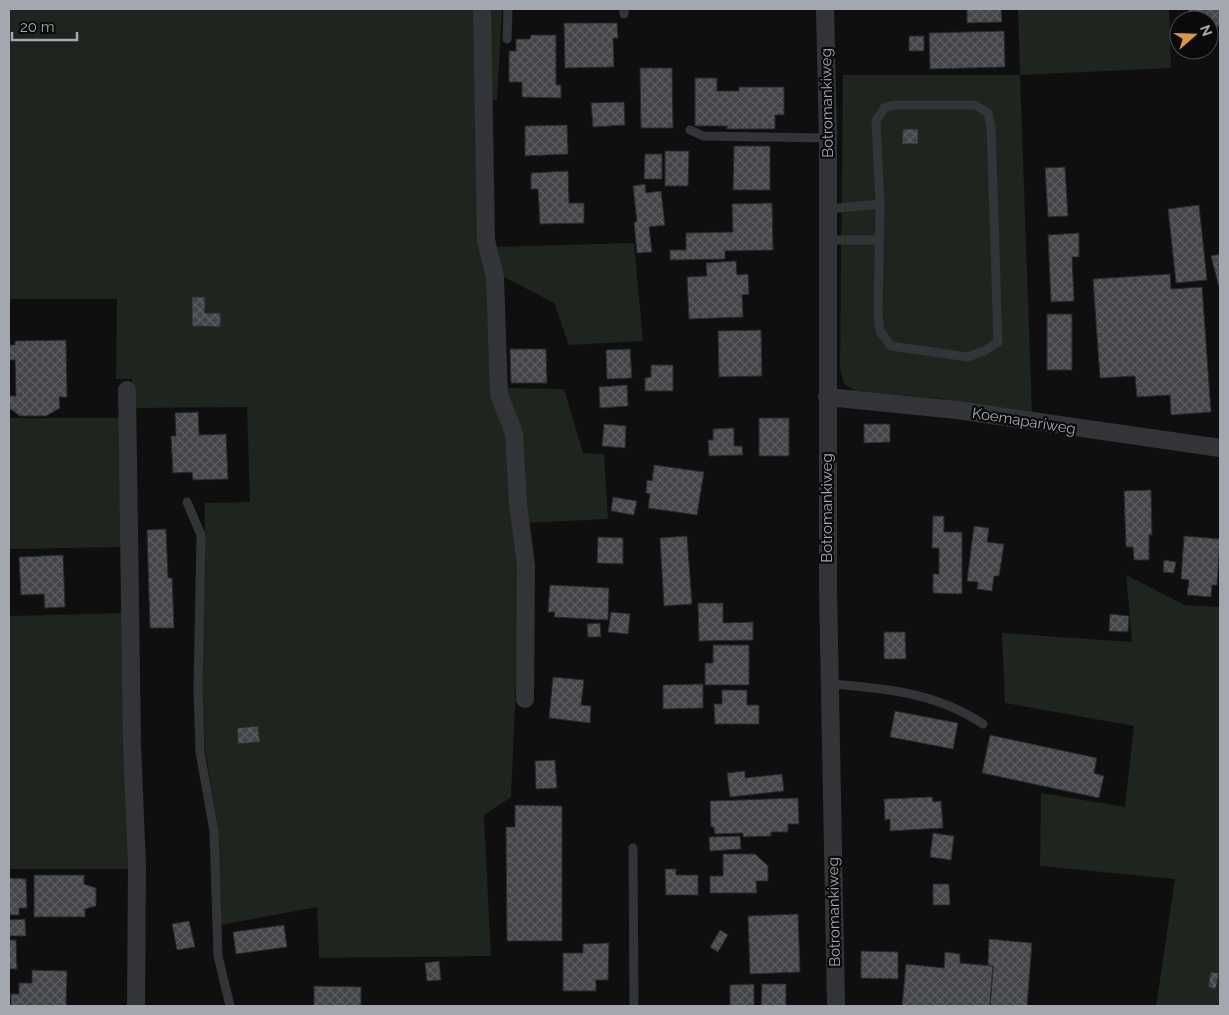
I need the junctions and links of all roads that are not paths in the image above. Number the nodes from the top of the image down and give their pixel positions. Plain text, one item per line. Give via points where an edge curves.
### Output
1 (482, 9) edge
2 (508, 9) edge
3 (825, 9) edge
4 (507, 39) dead end
5 (690, 130) dead end
6 (828, 138) junction
7 (880, 204) junction
8 (828, 209) junction
9 (828, 240) junction
10 (879, 240) junction
11 (127, 390) dead end
12 (827, 398) junction
13 (1220, 448) edge
14 (187, 502) dead end
15 (831, 684) junction
16 (525, 699) dead end
17 (983, 724) dead end
18 (632, 848) dead end
19 (136, 1006) edge
20 (230, 1006) edge
21 (634, 1006) edge
22 (836, 1006) edge

1 - 16 street via 486,240 495,276 499,395 514,433 526,565
2 - 4 lane
3 - 6 street, Botromankiweg
5 - 6 lane via 703,136
6 - 8 street, Botromankiweg
7 - 8 lane
7 - 10 lane
7 - 10 lane via 876,121 885,107 975,105 988,113 998,342 968,357 891,346 880,331 878,315
8 - 9 street, Botromankiweg
9 - 10 lane
9 - 12 street, Botromankiweg
11 - 19 street via 137,866
12 - 13 street, Koemapariweg via 957,410
12 - 15 street, Botromankiweg
14 - 20 lane via 202,535 198,688 200,752 214,832 218,956
15 - 17 lane via 916,694 945,703
15 - 22 street, Botromankiweg
18 - 21 lane

